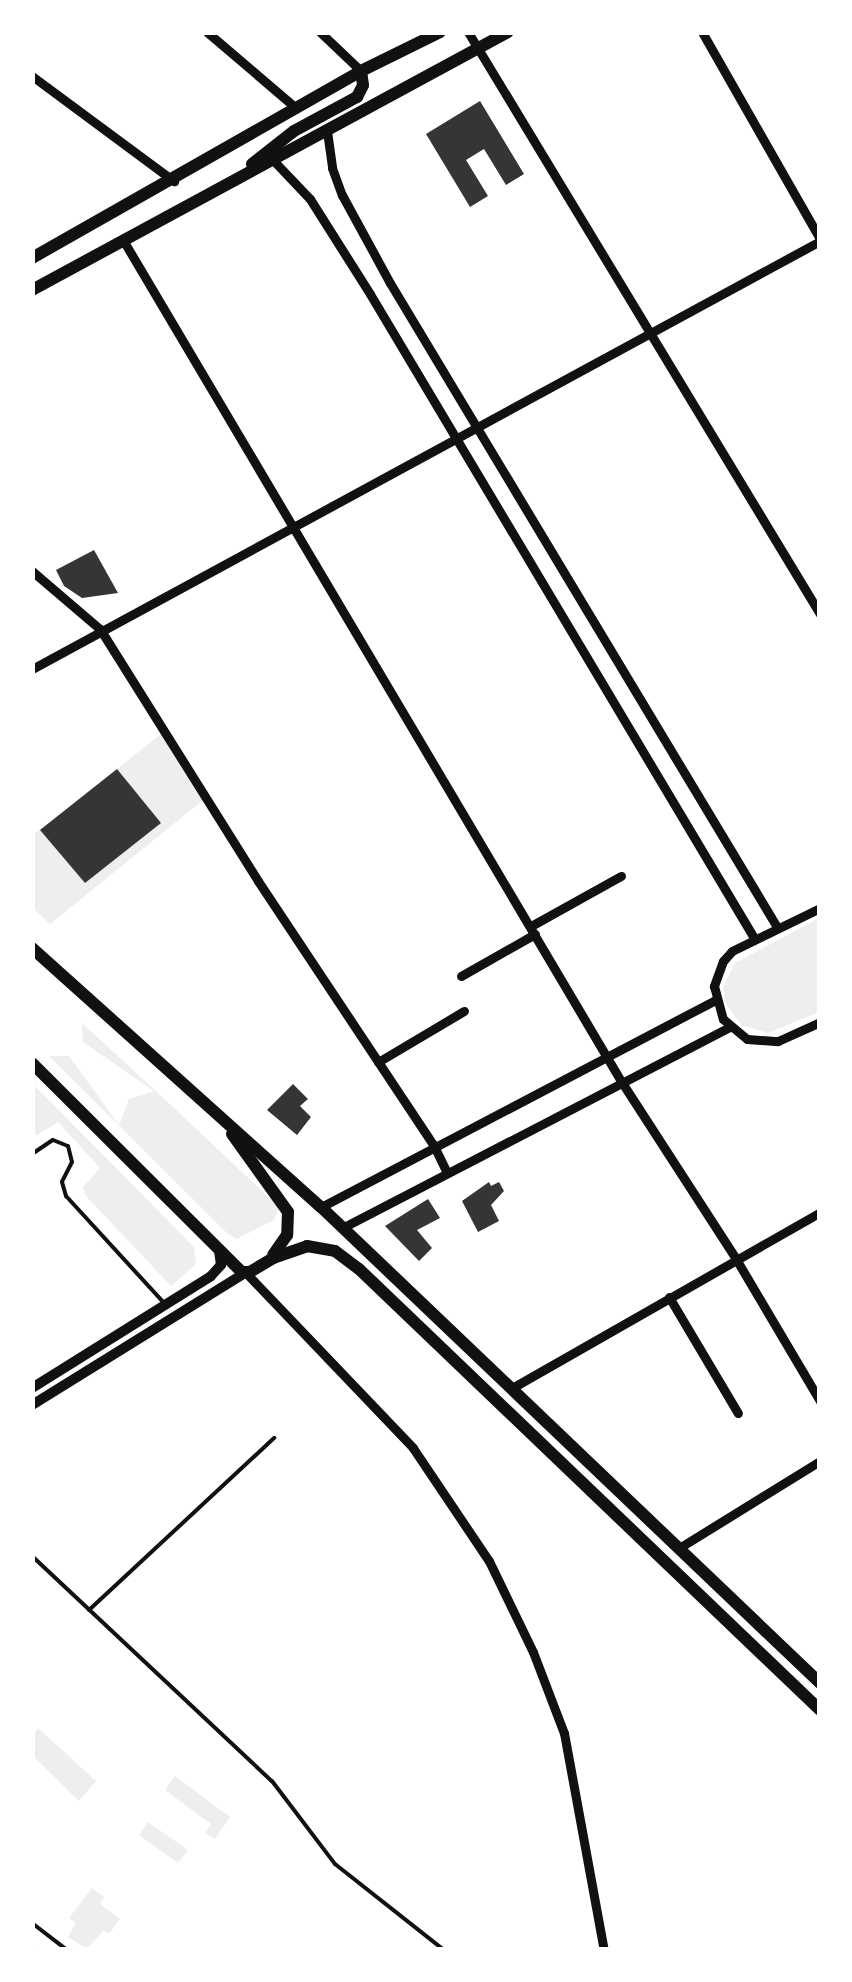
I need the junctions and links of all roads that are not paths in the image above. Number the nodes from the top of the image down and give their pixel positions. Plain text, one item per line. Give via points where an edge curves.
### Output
1 (208, 32) edge
2 (320, 32) edge
3 (440, 32) edge
4 (468, 32) edge
5 (508, 32) edge
6 (702, 32) edge
7 (477, 49) junction
8 (361, 71) junction
9 (32, 76) edge
10 (296, 108) junction
11 (327, 131) junction
12 (272, 160) junction
13 (239, 176) junction
14 (174, 181) junction
15 (189, 204) junction
16 (123, 240) junction
17 (820, 240) edge
18 (32, 258) edge
19 (390, 283) junction
20 (32, 290) edge
21 (370, 294) junction
22 (648, 335) junction
23 (476, 427) junction
24 (456, 438) junction
25 (292, 524) junction
26 (551, 552) junction
27 (531, 563) junction
28 (32, 572) edge
29 (820, 614) edge
30 (100, 629) junction
31 (32, 668) edge
32 (622, 674) junction
33 (603, 684) junction
34 (696, 796) junction
35 (677, 807) junction
36 (621, 876) dead end
37 (820, 908) edge
38 (777, 927) junction
39 (533, 930) junction
40 (754, 938) junction
41 (32, 948) edge
42 (460, 976) dead end
43 (714, 1000) junction
44 (464, 1011) dead end
45 (820, 1022) edge
46 (729, 1028) junction
47 (607, 1056) junction
48 (32, 1062) edge
49 (378, 1062) junction
50 (622, 1081) junction
51 (229, 1127) junction
52 (433, 1144) junction
53 (32, 1154) edge
54 (446, 1171) junction
55 (321, 1207) junction
56 (820, 1212) edge
57 (342, 1228) junction
58 (218, 1249) junction
59 (736, 1259) junction
60 (264, 1264) junction
61 (245, 1273) junction
62 (670, 1297) junction
63 (166, 1306) junction
64 (32, 1388) edge
65 (512, 1388) junction
66 (820, 1401) edge
67 (32, 1404) edge
68 (738, 1413) dead end
69 (274, 1438) dead end
70 (820, 1462) edge
71 (678, 1548) junction
72 (32, 1556) edge
73 (89, 1610) junction
74 (820, 1683) edge
75 (820, 1710) edge
76 (32, 1923) edge
77 (67, 1950) edge
78 (444, 1950) edge
79 (604, 1950) edge

1 - 10 street
2 - 8 street
3 - 8 main road
4 - 7 street
5 - 7 main road
6 - 17 street
7 - 11 main road
7 - 22 street
8 - 10 main road
8 - 13 main road via 357,97 294,131
9 - 14 street
10 - 14 main road
11 - 12 main road
11 - 19 street via 342,194
12 - 13 main road
12 - 21 street via 310,199
13 - 15 main road
14 - 15 main road
14 - 18 main road
15 - 16 main road
16 - 20 main road
16 - 25 street
17 - 22 street
19 - 21 street
19 - 23 street
21 - 24 street
22 - 23 street
22 - 29 street
23 - 24 street
23 - 26 street
24 - 25 street
24 - 27 street
25 - 30 street
25 - 39 street
26 - 27 street
26 - 32 street
27 - 33 street
28 - 30 street
30 - 31 street
30 - 49 street
32 - 33 street
32 - 34 street
33 - 35 street
34 - 35 street
34 - 38 street
35 - 40 street
36 - 39 street
37 - 38 street
38 - 40 street
39 - 42 street
39 - 47 street
40 - 43 street via 723,961
41 - 51 main road
43 - 46 street
43 - 47 street
44 - 49 street
45 - 46 street via 768,1042
46 - 50 street
47 - 50 street
47 - 52 street
48 - 58 main road
49 - 52 street
50 - 54 street
50 - 59 street
51 - 55 main road
51 - 60 main road via 288,1212 288,1235
52 - 54 street
52 - 55 street
53 - 63 lane via 54,1140 68,1146 72,1162 62,1188
54 - 57 street
55 - 57 main road
56 - 59 street
57 - 65 main road
58 - 61 main road
58 - 63 street via 222,1262 216,1272
59 - 62 street
59 - 66 street
60 - 61 main road
60 - 75 main road via 307,1246 348,1260
61 - 67 street
61 - 79 street via 412,1448 489,1561 564,1733
62 - 65 street
62 - 68 street
63 - 64 street
65 - 71 main road
69 - 73 lane
70 - 71 street
71 - 74 main road
72 - 73 lane
73 - 78 lane via 272,1781 335,1864
76 - 77 lane

